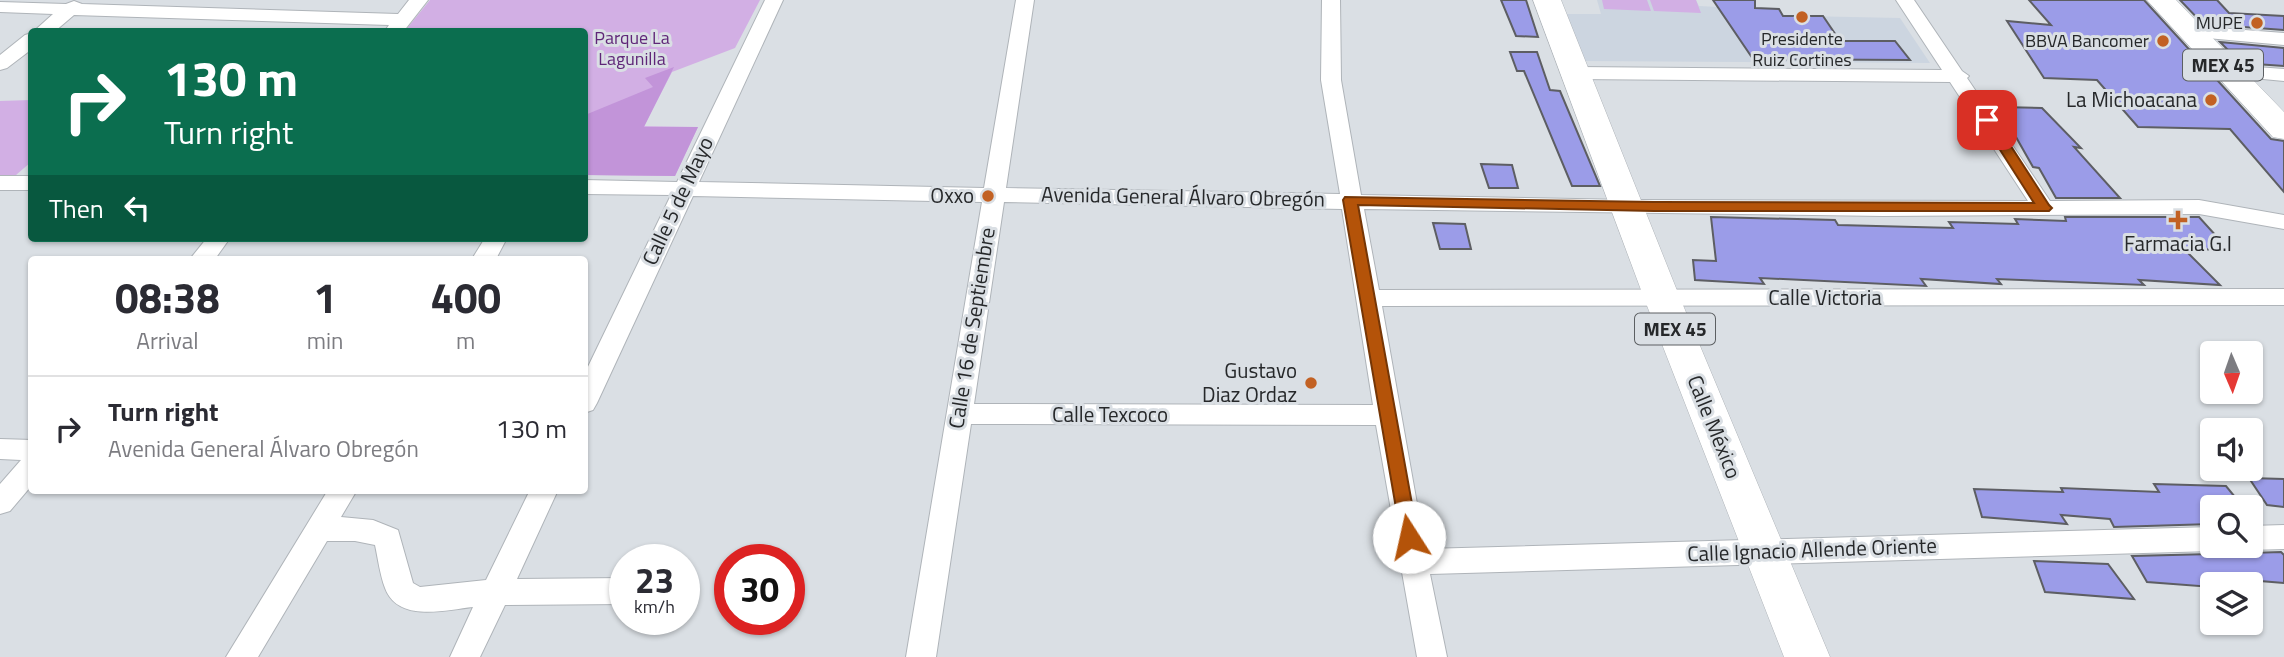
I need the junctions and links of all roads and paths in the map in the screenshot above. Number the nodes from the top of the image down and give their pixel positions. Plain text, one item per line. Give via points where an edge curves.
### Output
1 (239, 0) edge
2 (419, 0) edge
3 (774, 0) edge
4 (1025, 0) edge
5 (1331, 0) edge
6 (1547, 0) edge
7 (1905, 0) edge
8 (2161, 0) edge
9 (76, 5) edge
10 (0, 7) edge
11 (223, 14) junction
12 (398, 26) edge
13 (46, 28) edge
14 (207, 28) edge
15 (2192, 32) junction
16 (2284, 39) edge
17 (28, 42) edge
18 (0, 64) edge
19 (2228, 71) junction
20 (1576, 73) junction
21 (2284, 75) edge
22 (1959, 76) junction
23 (2284, 130) edge
24 (588, 187) edge
25 (684, 188) junction
26 (993, 194) junction
27 (1350, 200) junction
28 (1628, 206) junction
29 (2044, 208) junction
30 (2284, 222) edge
31 (216, 242) edge
32 (204, 256) edge
33 (2284, 297) edge
34 (1367, 298) junction
35 (1662, 298) junction
36 (588, 394) edge
37 (959, 414) junction
38 (1387, 415) junction
39 (0, 449) edge
40 (28, 450) edge
41 (28, 471) edge
42 (341, 494) edge
43 (542, 494) edge
44 (0, 503) edge
45 (319, 529) junction
46 (2284, 537) edge
47 (2263, 538) edge
48 (2200, 539) edge
49 (1764, 551) junction
50 (1413, 562) junction
51 (609, 591) edge
52 (497, 592) junction
53 (241, 657) edge
54 (465, 657) edge
55 (921, 657) edge
56 (1432, 657) edge
57 (1807, 657) edge

1 - 11 street
2 - 12 street
3 - 25 street, Calle 5 de Mayo
4 - 26 street, Calle 16 de Septiembre
5 - 27 street via 1331,80
6 - 20 main road, Calle México / MEX 45
7 - 22 street
8 - 15 main road, MEX 45
9 - 10 street
9 - 11 street
9 - 13 street
11 - 12 street
11 - 14 street
15 - 16 street
15 - 19 main road, MEX 45
17 - 18 street
19 - 21 street
19 - 23 main road, MEX 45
20 - 22 street
20 - 28 main road, Calle México / MEX 45
22 - 29 street
24 - 25 street, Avenida General Álvaro Obregón
25 - 26 street, Avenida General Álvaro Obregón
25 - 36 street, Calle 5 de Mayo
26 - 27 street, Avenida General Álvaro Obregón
26 - 37 street, Calle 16 de Septiembre
27 - 28 street, Avenida General Álvaro Obregón
27 - 34 street
28 - 29 street, Avenida General Álvaro Obregón
28 - 35 main road, Calle México / MEX 45
29 - 30 street, Avenida General Álvaro Obregón via 2199,207
31 - 32 street
33 - 35 street, Calle Victoria
34 - 35 street, Calle Victoria
34 - 38 street
35 - 49 main road, Calle México / MEX 45
37 - 38 street, Calle Texcoco
37 - 55 street, Calle 16 de Septiembre
38 - 50 street
39 - 40 street
41 - 44 street
42 - 45 street
43 - 52 street
45 - 52 street via 360,530 388,538 399,587 411,598
45 - 53 street
46 - 47 street
48 - 49 street, Calle Ignacio Allende Oriente
49 - 50 street, Calle Ignacio Allende Oriente
49 - 57 main road, Calle México / MEX 45
50 - 56 street
51 - 52 street
52 - 54 street

